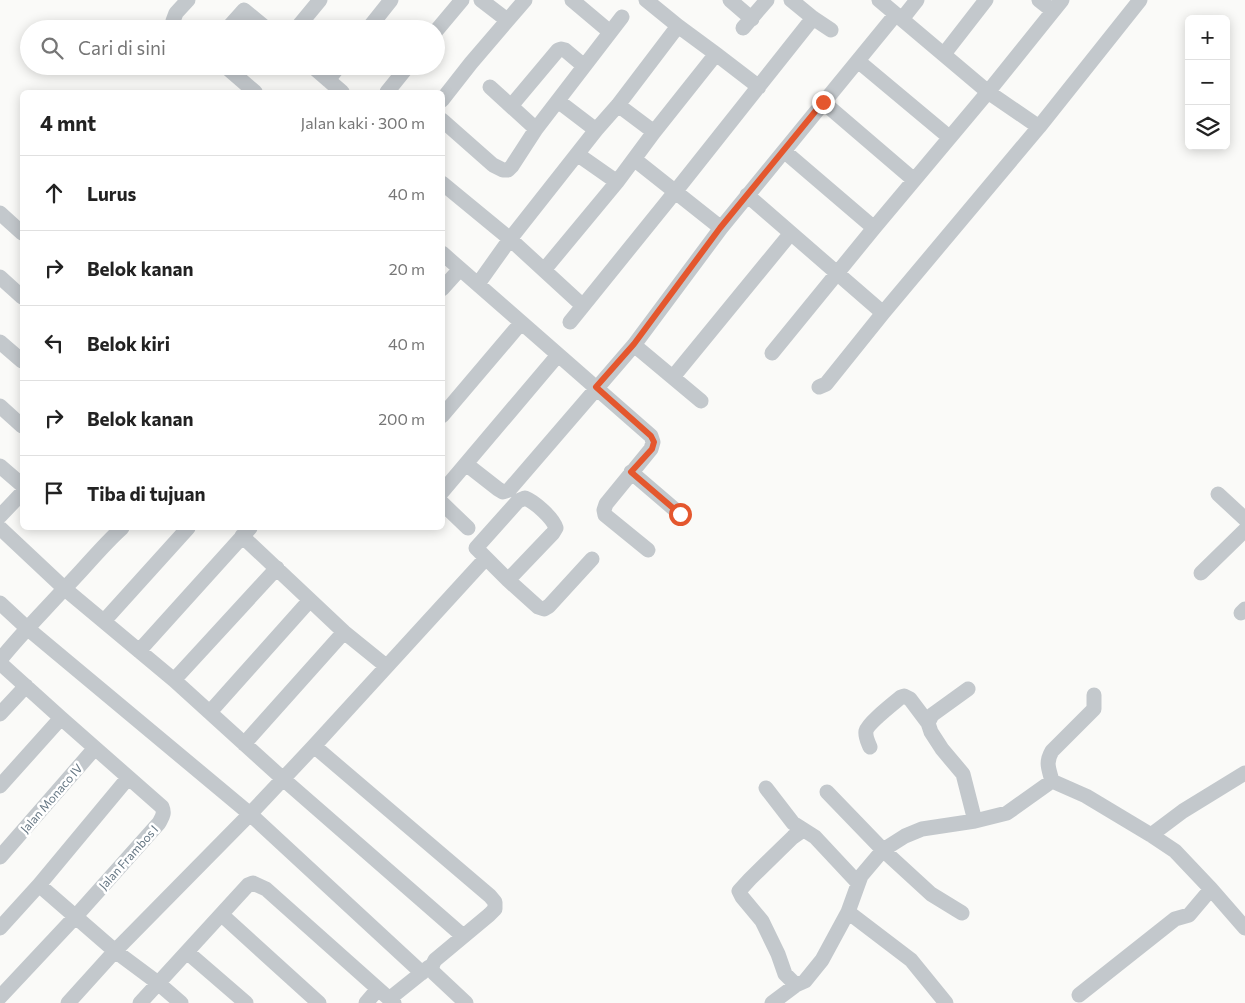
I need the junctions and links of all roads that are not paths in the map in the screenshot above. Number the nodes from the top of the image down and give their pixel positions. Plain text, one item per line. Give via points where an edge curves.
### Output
1 (188, 0) edge
2 (320, 0) edge
3 (391, 0) edge
4 (462, 0) edge
5 (481, 0) edge
6 (525, 0) edge
7 (572, 0) edge
8 (646, 0) edge
9 (730, 0) edge
10 (767, 0) edge
11 (791, 0) edge
12 (878, 0) edge
13 (917, 0) edge
14 (986, 0) edge
15 (1040, 0) edge
16 (1140, 0) edge
17 (248, 5) edge
18 (1058, 6) edge
19 (622, 17) dead end
20 (899, 17) junction
21 (813, 18) junction
22 (174, 20) edge
23 (235, 20) edge
24 (260, 20) edge
25 (303, 20) edge
26 (375, 20) edge
27 (445, 20) edge
28 (507, 20) junction
29 (678, 26) junction
30 (831, 30) dead end
31 (610, 32) junction
32 (716, 54) junction
33 (944, 54) junction
34 (858, 61) junction
35 (584, 66) junction
36 (235, 75) edge
37 (322, 75) edge
38 (332, 75) edge
39 (401, 75) edge
40 (328, 80) junction
41 (490, 87) dead end
42 (758, 87) junction
43 (253, 90) edge
44 (340, 90) edge
45 (389, 90) edge
46 (988, 92) junction
47 (445, 96) edge
48 (558, 101) junction
49 (823, 102) junction
50 (618, 105) junction
51 (511, 106) junction
52 (445, 123) edge
53 (1040, 127) junction
54 (536, 129) junction
55 (596, 130) junction
56 (654, 132) junction
57 (949, 137) junction
58 (784, 151) junction
59 (577, 154) junction
60 (634, 160) junction
61 (914, 180) junction
62 (617, 182) junction
63 (445, 185) edge
64 (675, 192) junction
65 (747, 195) junction
66 (0, 213) edge
67 (720, 228) junction
68 (874, 228) junction
69 (20, 231) edge
70 (791, 233) junction
71 (510, 239) junction
72 (445, 256) edge
73 (460, 269) junction
74 (544, 270) junction
75 (837, 273) junction
76 (0, 277) edge
77 (478, 284) junction
78 (445, 286) edge
79 (20, 296) edge
80 (584, 306) junction
81 (883, 313) junction
82 (570, 322) dead end
83 (521, 323) junction
84 (0, 342) edge
85 (634, 344) junction
86 (772, 353) dead end
87 (558, 355) junction
88 (20, 359) edge
89 (672, 377) junction
90 (596, 387) junction
91 (819, 387) dead end
92 (701, 400) dead end
93 (0, 406) edge
94 (445, 412) edge
95 (20, 424) edge
96 (466, 464) junction
97 (0, 466) edge
98 (631, 472) junction
99 (20, 483) edge
100 (445, 488) edge
101 (1218, 494) dead end
102 (20, 495) edge
103 (445, 506) edge
104 (680, 514) dead end
105 (0, 516) edge
106 (1245, 519) edge
107 (0, 528) edge
108 (468, 528) dead end
109 (120, 530) edge
110 (186, 530) edge
111 (1245, 530) edge
112 (246, 532) edge
113 (648, 550) dead end
114 (486, 558) junction
115 (592, 559) dead end
116 (277, 568) junction
117 (1201, 573) dead end
118 (508, 580) junction
119 (65, 589) junction
120 (310, 600) junction
121 (0, 603) edge
122 (104, 621) junction
123 (27, 628) junction
124 (344, 632) junction
125 (139, 650) junction
126 (0, 662) edge
127 (386, 666) junction
128 (174, 680) junction
129 (26, 686) junction
130 (968, 689) dead end
131 (1094, 695) dead end
132 (210, 712) junction
133 (0, 714) edge
134 (60, 718) junction
135 (928, 723) junction
136 (244, 744) junction
137 (314, 746) junction
138 (870, 747) dead end
139 (95, 748) junction
140 (1245, 773) edge
141 (128, 778) junction
142 (282, 778) junction
143 (1052, 781) junction
144 (0, 786) edge
145 (766, 788) dead end
146 (827, 792) dead end
147 (250, 814) junction
148 (975, 821) junction
149 (803, 830) junction
150 (1151, 834) junction
151 (883, 850) junction
152 (4, 853) edge
153 (858, 883) junction
154 (39, 885) junction
155 (1211, 889) junction
156 (848, 912) junction
157 (962, 913) dead end
158 (222, 915) junction
159 (76, 916) junction
160 (0, 928) edge
161 (1245, 928) edge
162 (463, 936) junction
163 (115, 951) junction
164 (187, 952) junction
165 (427, 969) junction
166 (158, 983) junction
167 (796, 985) junction
168 (1079, 995) dead end
169 (0, 997) edge
170 (387, 997) edge
171 (68, 1003) edge
172 (140, 1003) edge
173 (181, 1003) edge
174 (246, 1003) edge
175 (319, 1003) edge
176 (366, 1003) edge
177 (466, 1003) edge
178 (772, 1003) edge
179 (946, 1003) edge

1 - 22 street
2 - 25 street
3 - 26 street
4 - 27 street
5 - 28 street
6 - 28 street
7 - 31 street
8 - 29 street
9 - 10 street via 748,24
11 - 21 street
12 - 20 street
13 - 20 street
14 - 33 street
15 - 18 street
16 - 53 street
17 - 23 street
17 - 24 street
18 - 46 street
19 - 31 street
20 - 33 street
20 - 34 street
21 - 30 street
21 - 42 street
28 - 47 street
29 - 32 street
29 - 50 street
31 - 35 street
32 - 42 street
32 - 56 street
33 - 46 street
34 - 49 street
34 - 57 street
35 - 48 street
35 - 51 street via 565,50 558,50
36 - 43 street
37 - 40 street
38 - 40 street
39 - 45 street
40 - 44 street
41 - 51 street
42 - 64 street
46 - 53 street
46 - 57 street
48 - 54 street
48 - 55 street
49 - 58 street
49 - 61 street
50 - 55 street
50 - 56 street
51 - 54 street
52 - 54 street via 503,170 512,166
53 - 81 street
55 - 59 street
56 - 60 street
57 - 61 street
58 - 65 street
58 - 68 street
59 - 62 street
59 - 71 street
60 - 62 street
60 - 64 street
61 - 68 street
62 - 74 street
63 - 71 street
64 - 67 street
64 - 80 street
65 - 67 street
65 - 70 street
66 - 69 street
67 - 85 street
68 - 75 street
70 - 75 street
70 - 89 street
71 - 74 street
71 - 77 street
72 - 73 street
73 - 77 street
73 - 78 street
74 - 80 street
75 - 81 street
75 - 86 street
76 - 79 street
77 - 83 street
80 - 82 street
81 - 91 street via 826,384
83 - 87 street
83 - 94 street
84 - 88 street
85 - 89 street
85 - 90 street
87 - 90 street
87 - 96 street
89 - 92 street
90 - 96 street via 509,490 503,492 498,489
90 - 98 street via 654,442 652,449
93 - 95 street
96 - 100 street
97 - 99 street
98 - 104 street
98 - 113 street via 606,504 605,515
101 - 106 street
102 - 105 street
103 - 108 street
107 - 119 street
109 - 119 street
110 - 122 street
111 - 117 street
112 - 116 street
112 - 125 street
114 - 118 street
114 - 118 street via 476,548 518,501 525,498 531,501 554,522 556,528 553,533
114 - 127 street
115 - 118 street via 544,609
116 - 120 street
116 - 128 street
119 - 122 street
119 - 123 street
120 - 124 street
120 - 132 street
121 - 123 street
122 - 125 street
123 - 126 street
123 - 147 street
124 - 127 street
124 - 136 street
125 - 128 street
126 - 129 street, Jalan Frambos I
127 - 137 street
128 - 132 street
129 - 133 street
129 - 134 street, Jalan Frambos I
130 - 135 street via 932,715
131 - 143 street via 1094,709 1048,758
132 - 136 street
134 - 139 street, Jalan Frambos I
134 - 144 street
135 - 138 street via 910,699 901,697 866,729
135 - 148 street via 942,749 963,774
136 - 142 street
137 - 142 street
137 - 162 street via 495,902 495,909
139 - 141 street, Jalan Frambos I
139 - 152 street, Jalan Monaco IV
140 - 150 street
141 - 154 street
141 - 159 street, Jalan Frambos I via 162,807 163,816
142 - 147 street
142 - 162 street
143 - 148 street via 1007,813
143 - 150 street via 1086,796
145 - 149 street via 793,823
146 - 151 street
147 - 163 street
147 - 165 street
148 - 151 street via 922,829
149 - 153 street via 815,837
149 - 167 street via 739,891 762,921 785,974
150 - 155 street via 1175,851
151 - 153 street
151 - 157 street via 931,894
153 - 156 street
154 - 159 street
154 - 160 street
155 - 161 street
155 - 168 street via 1188,914 1175,919
156 - 167 street via 822,960 805,980
156 - 179 street via 910,960
158 - 164 street
158 - 170 street via 248,886 257,884
158 - 175 street
159 - 163 street
159 - 169 street, Jalan Frambos I
162 - 165 street
163 - 166 street
163 - 171 street
164 - 166 street
164 - 174 street
165 - 170 street
165 - 177 street via 432,969
166 - 172 street
166 - 173 street
167 - 178 street
170 - 176 street

